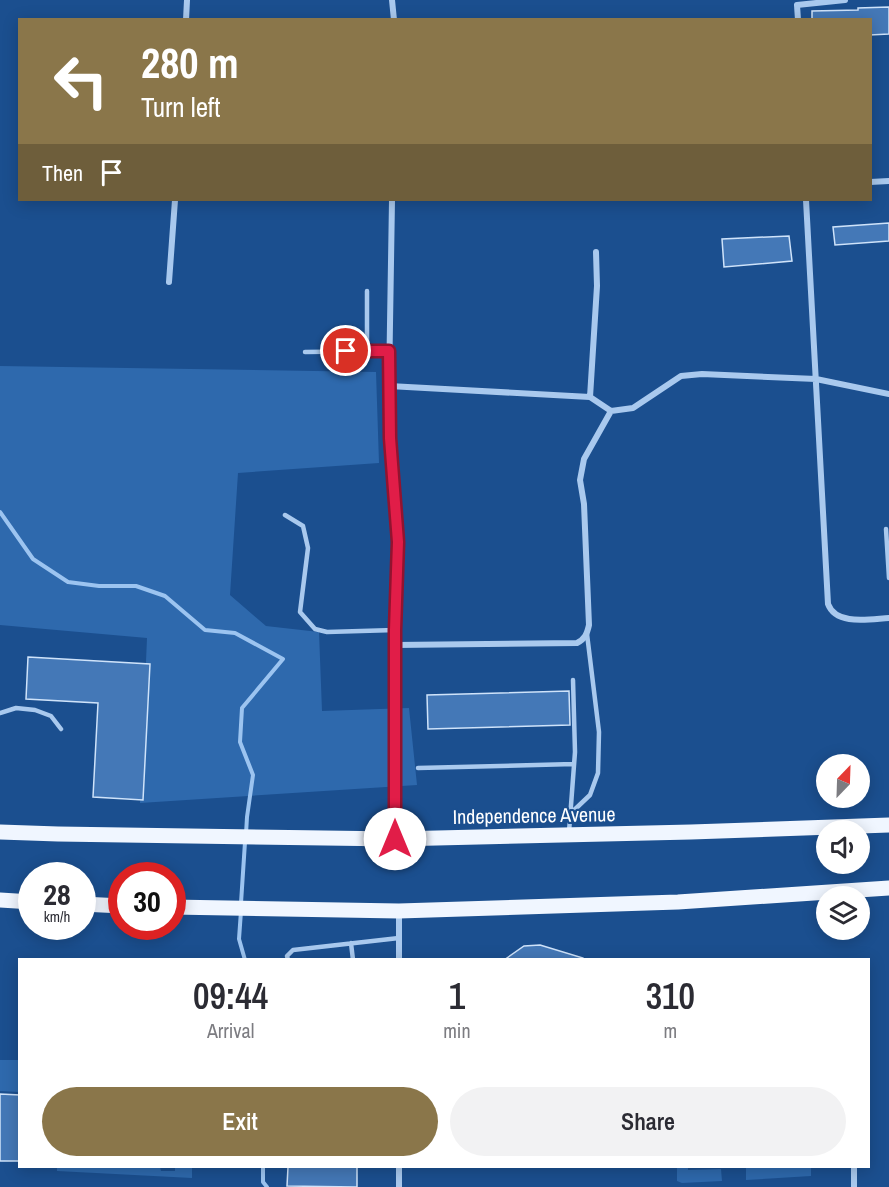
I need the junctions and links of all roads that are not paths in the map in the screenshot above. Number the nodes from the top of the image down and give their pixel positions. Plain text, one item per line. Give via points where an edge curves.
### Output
1 (187, 0) edge
2 (392, 0) edge
3 (845, 0) edge
4 (797, 3) edge
5 (186, 18) edge
6 (394, 18) edge
7 (798, 18) edge
8 (889, 181) edge
9 (872, 182) edge
10 (175, 201) edge
11 (392, 201) edge
12 (806, 201) edge
13 (596, 252) dead end
14 (169, 282) dead end
15 (367, 291) dead end
16 (367, 351) junction
17 (389, 351) junction
18 (305, 352) dead end
19 (816, 379) junction
20 (389, 386) junction
21 (889, 394) edge
22 (590, 397) junction
23 (610, 411) junction
24 (285, 514) dead end
25 (886, 529) dead end
26 (889, 578) edge
27 (889, 618) edge
28 (395, 630) junction
29 (587, 634) junction
30 (395, 645) junction
31 (573, 680) dead end
32 (0, 713) edge
33 (61, 729) dead end
34 (574, 764) junction
35 (418, 768) dead end
36 (570, 814) junction
37 (889, 825) edge
38 (0, 832) edge
39 (569, 835) junction
40 (395, 839) junction
41 (889, 888) edge
42 (0, 900) edge
43 (18, 901) edge
44 (186, 907) edge
45 (399, 911) junction
46 (399, 938) junction
47 (351, 943) junction
48 (288, 958) edge
49 (353, 958) edge
50 (399, 958) edge
51 (399, 1168) edge
52 (854, 1168) edge
53 (399, 1187) edge
54 (855, 1187) edge

1 - 5 street
2 - 6 street
3 - 4 street
4 - 7 street
8 - 9 street
10 - 14 street
11 - 17 street
12 - 19 street
13 - 22 street
15 - 16 lane
16 - 17 lane
16 - 18 lane
17 - 20 street
19 - 21 street
19 - 23 street via 681,376 633,408
19 - 27 street via 828,604 841,617
20 - 22 street
20 - 28 street via 398,542
22 - 23 street
23 - 29 street via 584,459 580,480
24 - 28 lane via 303,526 308,548 300,612 315,629
25 - 26 lane
28 - 30 street
29 - 30 street via 577,643
29 - 36 lane via 599,732 598,773 590,795
30 - 40 street
31 - 34 lane
32 - 33 lane via 16,708 35,710 51,716
34 - 35 lane
34 - 36 lane
36 - 39 lane
37 - 39 main road, Independence Avenue
38 - 40 main road, Independence Avenue
39 - 40 main road, Independence Avenue
41 - 45 main road via 678,902
42 - 43 main road
44 - 45 main road
45 - 46 street
46 - 47 lane
46 - 50 street
47 - 48 lane via 293,950
47 - 49 lane
51 - 53 street
52 - 54 street

